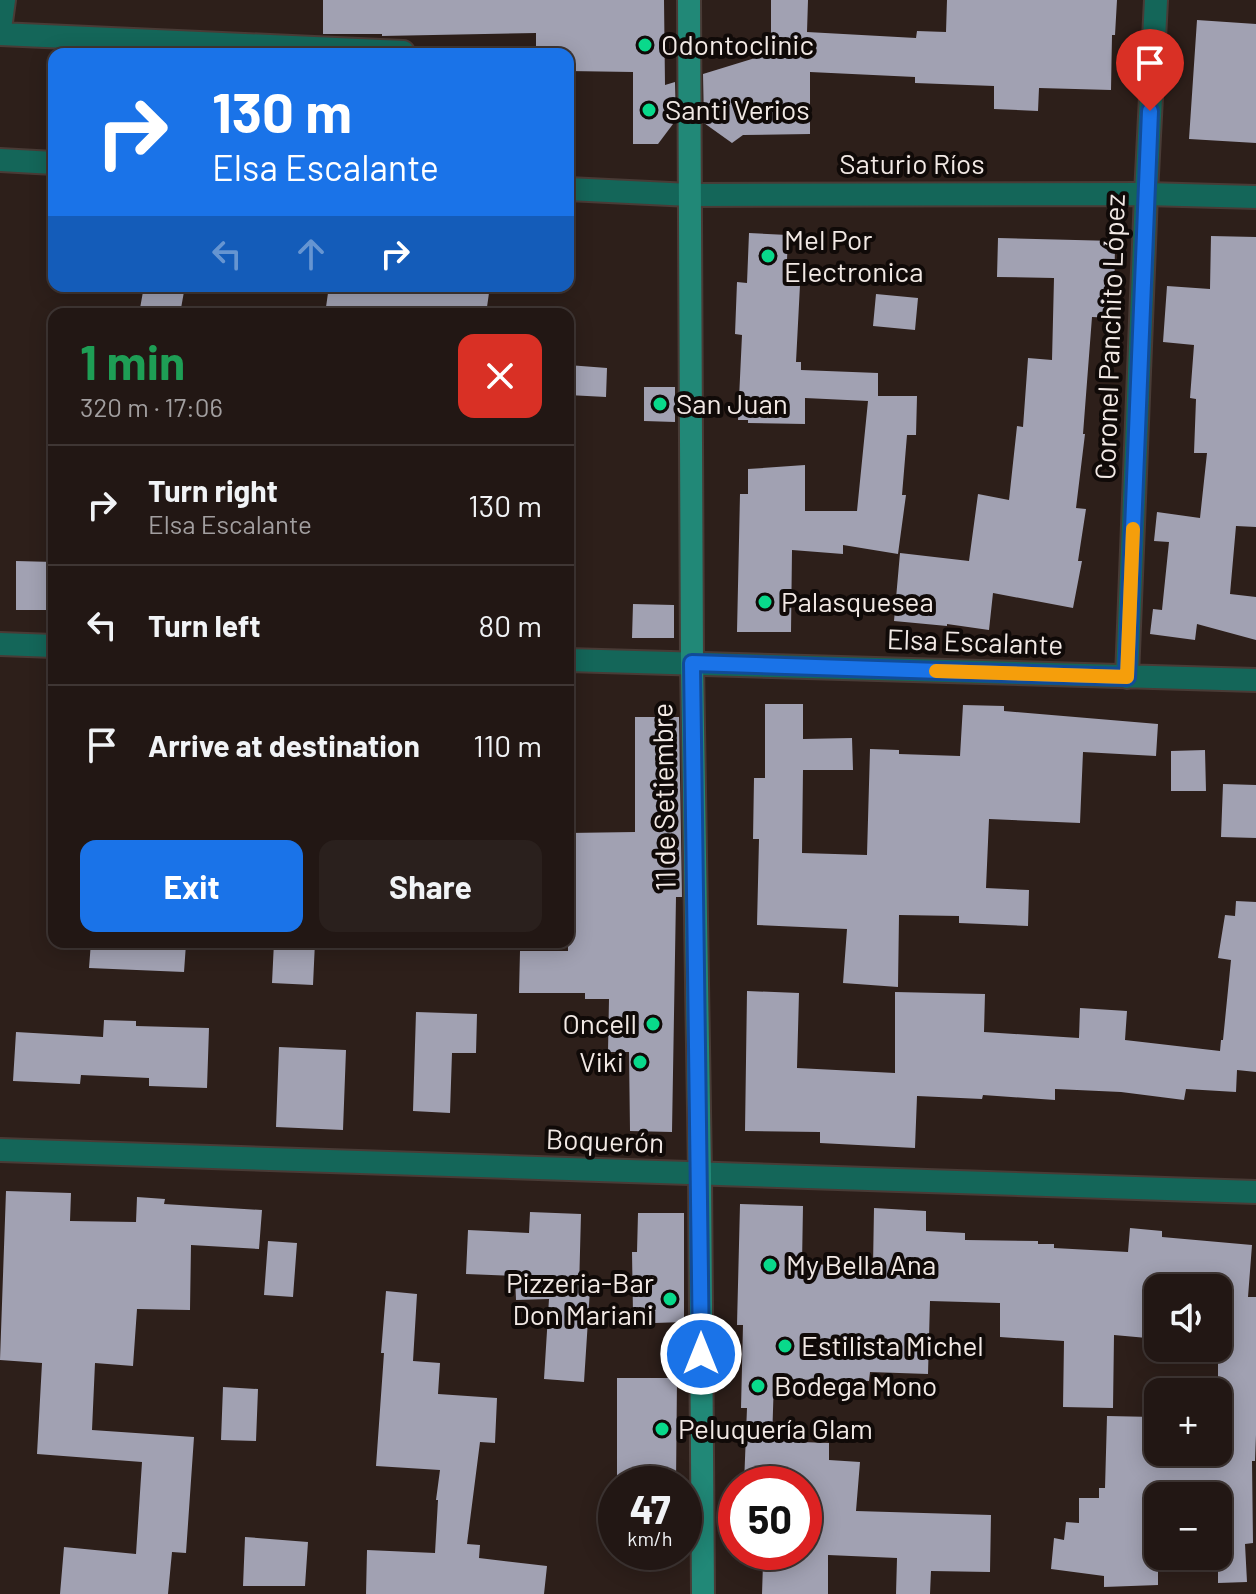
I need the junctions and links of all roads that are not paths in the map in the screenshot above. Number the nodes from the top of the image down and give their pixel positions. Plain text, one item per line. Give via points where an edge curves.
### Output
1 (4, 0) edge
2 (689, 0) edge
3 (1156, 0) edge
4 (0, 32) edge
5 (322, 48) edge
6 (0, 160) edge
7 (48, 163) edge
8 (574, 189) edge
9 (1146, 194) junction
10 (690, 195) junction
11 (1256, 197) edge
12 (0, 644) edge
13 (48, 646) edge
14 (574, 660) edge
15 (692, 663) junction
16 (1127, 677) junction
17 (1256, 680) edge
18 (0, 1150) edge
19 (700, 1174) junction
20 (1256, 1192) edge
21 (703, 1594) edge

1 - 4 street
2 - 10 main road, 11 de Setiembre
3 - 9 street, Coronel Panchito López
4 - 5 street
6 - 7 street
8 - 10 street, Saturio Ríos
9 - 10 street, Saturio Ríos
9 - 11 street, Saturio Ríos
9 - 16 street, Coronel Panchito López
10 - 15 main road, 11 de Setiembre
12 - 13 street
14 - 15 street, Elsa Escalante
15 - 16 street, Elsa Escalante
15 - 19 main road, 11 de Setiembre
16 - 17 street, Elsa Escalante
18 - 19 street, Boquerón
19 - 20 street, Boquerón
19 - 21 main road, 11 de Setiembre

